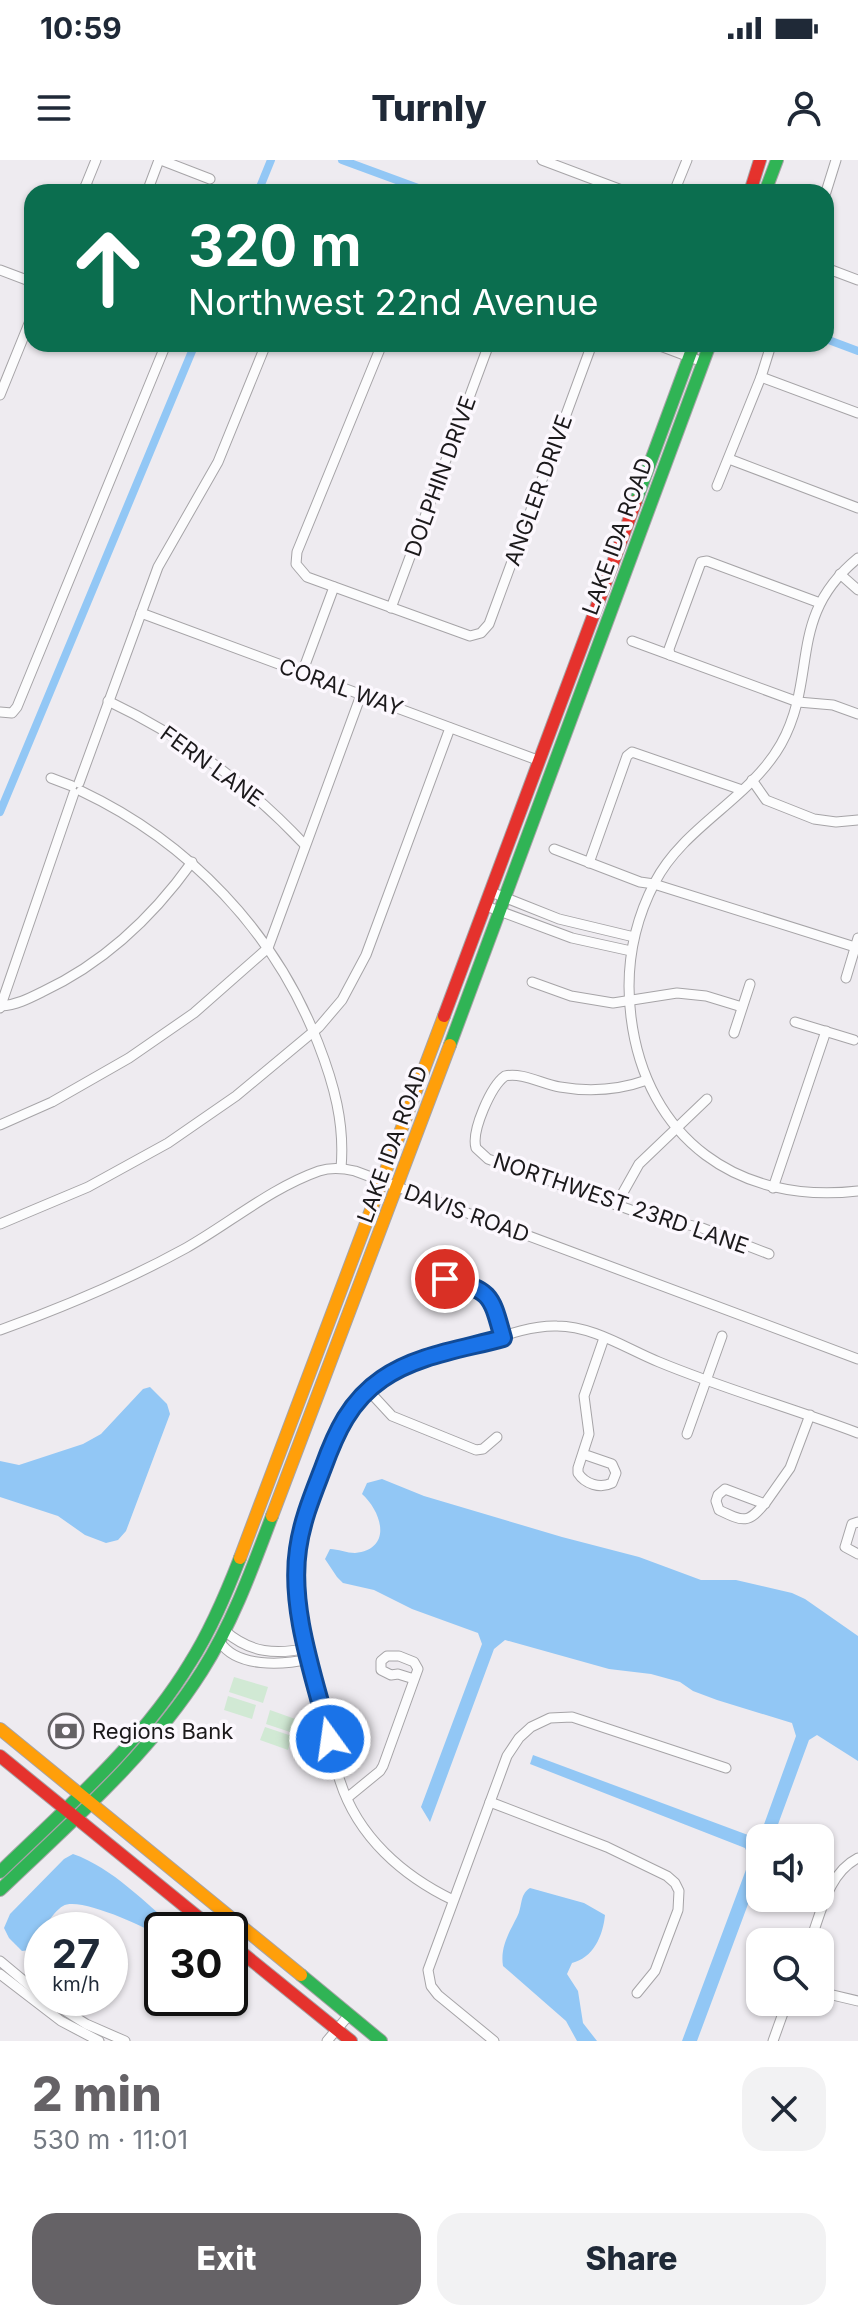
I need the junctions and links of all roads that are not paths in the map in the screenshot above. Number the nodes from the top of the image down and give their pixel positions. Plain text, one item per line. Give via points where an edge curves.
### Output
1 (96, 160) edge
2 (160, 160) edge
3 (542, 160) edge
4 (687, 160) edge
5 (760, 160) edge
6 (777, 160) edge
7 (836, 160) edge
8 (210, 179) dead end
9 (86, 184) edge
10 (150, 184) edge
11 (606, 184) edge
12 (677, 184) edge
13 (752, 184) edge
14 (768, 184) edge
15 (828, 184) edge
16 (0, 270) edge
17 (834, 271) edge
18 (24, 279) edge
19 (858, 280) edge
20 (24, 336) edge
21 (163, 352) edge
22 (263, 352) edge
23 (379, 352) edge
24 (486, 352) edge
25 (589, 352) edge
26 (691, 352) edge
27 (694, 352) edge
28 (707, 352) edge
29 (769, 352) edge
30 (703, 362) junction
31 (761, 377) junction
32 (0, 395) edge
33 (858, 413) edge
34 (729, 459) junction
35 (717, 486) dead end
36 (858, 508) edge
37 (858, 558) edge
38 (840, 574) junction
39 (334, 587) junction
40 (858, 590) edge
41 (820, 603) junction
42 (391, 608) junction
43 (141, 613) junction
44 (632, 641) dead end
45 (670, 655) junction
46 (302, 673) junction
47 (361, 695) junction
48 (108, 701) junction
49 (798, 702) junction
50 (0, 712) edge
51 (858, 714) edge
52 (450, 728) junction
53 (540, 761) junction
54 (51, 778) dead end
55 (752, 780) junction
56 (77, 788) junction
57 (742, 790) junction
58 (858, 820) edge
59 (305, 845) junction
60 (554, 849) dead end
61 (192, 862) junction
62 (589, 863) junction
63 (654, 884) junction
64 (491, 892) junction
65 (504, 897) junction
66 (486, 906) junction
67 (499, 911) junction
68 (634, 937) junction
69 (856, 943) edge
70 (268, 948) junction
71 (631, 951) junction
72 (846, 978) dead end
73 (532, 982) dead end
74 (750, 984) dead end
75 (629, 1001) junction
76 (0, 1007) edge
77 (742, 1007) junction
78 (795, 1022) dead end
79 (826, 1031) junction
80 (314, 1032) junction
81 (734, 1033) dead end
82 (854, 1040) dead end
83 (647, 1080) junction
84 (707, 1099) dead end
85 (0, 1125) edge
86 (677, 1128) junction
87 (341, 1168) junction
88 (383, 1182) junction
89 (397, 1187) junction
90 (773, 1188) junction
91 (858, 1191) edge
92 (616, 1205) junction
93 (0, 1224) edge
94 (769, 1254) dead end
95 (447, 1282) dead end
96 (0, 1330) edge
97 (722, 1336) dead end
98 (503, 1338) junction
99 (604, 1338) junction
100 (858, 1359) edge
101 (706, 1380) junction
102 (368, 1390) junction
103 (305, 1391) junction
104 (810, 1415) junction
105 (311, 1417) junction
106 (858, 1433) edge
107 (687, 1434) dead end
108 (497, 1437) dead end
109 (583, 1454) dead end
110 (765, 1504) junction
111 (858, 1522) edge
112 (858, 1554) edge
113 (223, 1603) junction
114 (222, 1636) junction
115 (309, 1653) junction
116 (414, 1679) dead end
117 (0, 1729) edge
118 (0, 1756) edge
119 (726, 1768) dead end
120 (86, 1798) junction
121 (347, 1798) junction
122 (490, 1802) junction
123 (70, 1813) junction
124 (858, 1858) edge
125 (0, 1872) edge
126 (0, 1890) edge
127 (453, 1900) junction
128 (192, 1912) edge
129 (816, 1928) edge
130 (248, 1957) edge
131 (0, 1961) edge
132 (0, 1974) edge
133 (24, 1981) edge
134 (637, 1993) dead end
135 (834, 1995) edge
136 (858, 2001) edge
137 (349, 2015) junction
138 (74, 2016) edge
139 (782, 2016) edge
140 (359, 2024) junction
141 (337, 2029) junction
142 (348, 2040) edge
143 (99, 2041) edge
144 (125, 2041) edge
145 (327, 2041) edge
146 (381, 2041) edge
147 (494, 2041) edge
148 (773, 2041) edge

1 - 9 street
2 - 8 street
2 - 10 street
3 - 11 street
4 - 12 street
5 - 13 street
6 - 14 street
7 - 15 street
16 - 18 street
17 - 19 street
20 - 32 street
21 - 50 street via 17,707 12,713
22 - 43 street via 218,462 161,562
23 - 39 street via 297,552 296,564 307,577
24 - 42 street, DOLPHIN DRIVE
25 - 42 street, ANGLER DRIVE via 489,624 481,633 464,635
26 - 53 street, LAKE IDA ROAD
27 - 30 street
28 - 30 street, LAKE IDA ROAD
29 - 31 street
30 - 65 street, LAKE IDA ROAD
31 - 33 street
31 - 34 street
34 - 35 street
34 - 36 street
37 - 38 street
38 - 40 street
38 - 41 street
39 - 42 street
39 - 46 street
41 - 45 street via 701,562
41 - 49 street via 806,639
43 - 46 street, CORAL WAY
43 - 48 street
44 - 45 street
45 - 49 street
46 - 47 street, CORAL WAY
47 - 52 street, CORAL WAY
47 - 59 street
48 - 56 street
48 - 59 street, FERN LANE via 210,760
49 - 51 street
49 - 55 street via 780,745
52 - 53 street, CORAL WAY
52 - 80 street via 357,975
53 - 64 street, LAKE IDA ROAD
54 - 56 street
55 - 57 street
55 - 58 street via 766,800 814,819
56 - 61 street via 127,815
56 - 76 street
57 - 62 street via 632,752
57 - 63 street via 673,853
59 - 70 street
60 - 62 street
61 - 70 street
61 - 76 street via 155,910 117,945 53,987
62 - 63 street
63 - 68 street
63 - 69 street
64 - 65 street
64 - 66 street, LAKE IDA ROAD
65 - 67 street, LAKE IDA ROAD
65 - 68 street via 559,919
66 - 67 street
66 - 88 street, LAKE IDA ROAD
67 - 71 street via 572,938
67 - 89 street, LAKE IDA ROAD
68 - 71 street
69 - 72 street
70 - 80 street
70 - 85 street via 194,1013 129,1058
71 - 75 street
73 - 75 street via 592,1000
74 - 77 street
75 - 77 street via 677,993
75 - 83 street via 634,1041
77 - 81 street
78 - 79 street
79 - 82 street
79 - 90 street
80 - 87 street via 339,1112
80 - 93 street via 168,1143 88,1187
83 - 86 street
83 - 92 street, NORTHWEST 23RD LANE via 581,1090 511,1074 495,1086 475,1132 476,1148 488,1159
84 - 86 street
86 - 90 street via 716,1163
86 - 92 street via 639,1164
87 - 88 street, DAVIS ROAD
87 - 96 street via 317,1172 279,1191 135,1275
88 - 89 street, DAVIS ROAD
88 - 103 street, LAKE IDA ROAD
89 - 100 street, DAVIS ROAD
89 - 105 street, LAKE IDA ROAD
90 - 91 street via 815,1194
92 - 94 street, NORTHWEST 23RD LANE via 702,1228
95 - 98 street via 487,1294
97 - 101 street
98 - 99 street via 554,1326
98 - 102 street via 418,1361
99 - 101 street
99 - 109 street via 584,1396 589,1428
101 - 104 street
101 - 107 street
102 - 108 street via 392,1416 476,1450
102 - 115 street via 337,1432 303,1525 296,1602
103 - 105 street
103 - 113 street, LAKE IDA ROAD
104 - 106 street
104 - 110 street via 790,1468
105 - 114 street, LAKE IDA ROAD
110 - 110 street via 745,1520 719,1510 716,1501 725,1489
111 - 112 street via 852,1524 845,1547
113 - 114 street via 218,1627
113 - 120 street, LAKE IDA ROAD via 159,1709
114 - 115 street via 229,1653 256,1661 286,1663
114 - 120 street, LAKE IDA ROAD via 152,1740
115 - 121 street
116 - 121 street via 380,1771
117 - 120 street
118 - 123 street
119 - 122 street via 577,1718 550,1718 522,1734 507,1756
120 - 123 street, LAKE IDA ROAD
120 - 137 street
121 - 127 street via 390,1859
122 - 127 street
122 - 134 street via 607,1847 675,1883 678,1910 655,1971
123 - 125 street, LAKE IDA ROAD
123 - 126 street, LAKE IDA ROAD
123 - 128 street
124 - 129 street via 842,1867
127 - 147 street via 428,1970 429,1981 438,1995
130 - 141 street
131 - 133 street
132 - 143 street via 61,2021
135 - 136 street
137 - 140 street
137 - 141 street
138 - 144 street
139 - 148 street
140 - 142 street
140 - 146 street
141 - 142 street
141 - 145 street

